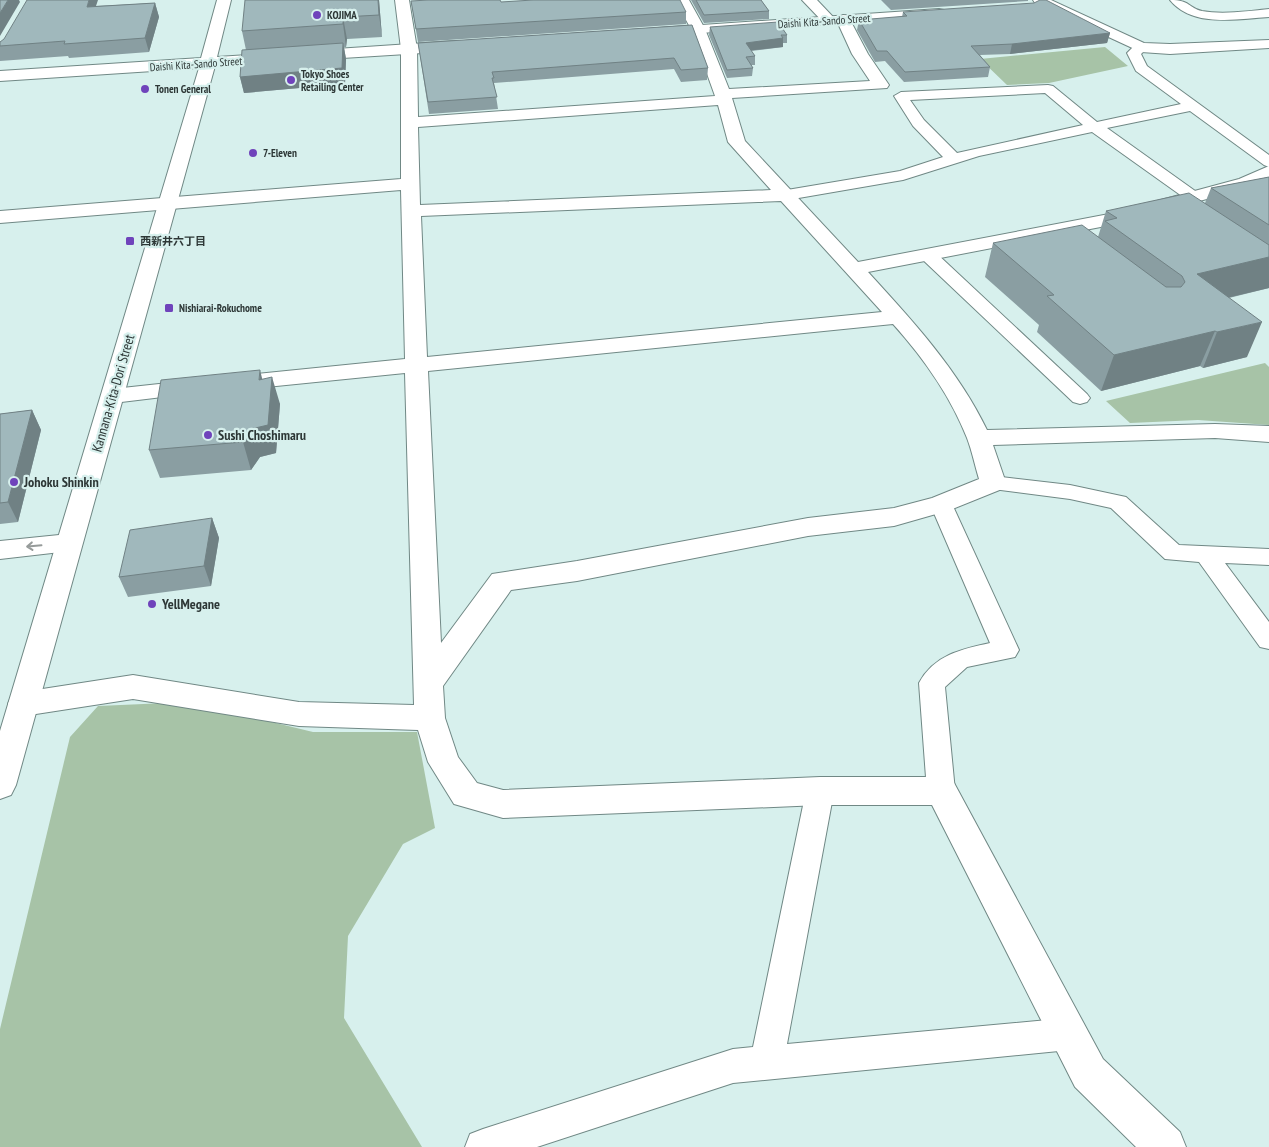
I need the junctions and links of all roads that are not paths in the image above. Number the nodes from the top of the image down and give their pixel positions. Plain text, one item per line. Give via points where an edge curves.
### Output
1 (224, 0) edge
2 (402, 0) edge
3 (682, 0) edge
4 (809, 0) edge
5 (1176, 0) edge
6 (1263, 0) edge
7 (1269, 4) edge
8 (1037, 5) edge
9 (952, 12) edge
10 (1269, 13) edge
11 (836, 20) junction
12 (698, 29) junction
13 (648, 33) edge
14 (1269, 44) edge
15 (469, 45) edge
16 (1141, 47) junction
17 (409, 49) junction
18 (208, 63) junction
19 (0, 76) edge
20 (723, 97) junction
21 (1192, 106) junction
22 (410, 123) junction
23 (1095, 127) junction
24 (955, 160) junction
25 (1269, 162) edge
26 (1265, 178) edge
27 (410, 184) junction
28 (787, 195) junction
29 (1192, 196) junction
30 (168, 204) junction
31 (1160, 205) junction
32 (412, 211) junction
33 (0, 217) edge
34 (1181, 219) edge
35 (1049, 231) junction
36 (1068, 245) edge
37 (928, 256) junction
38 (853, 269) junction
39 (898, 317) junction
40 (416, 365) junction
41 (1063, 382) junction
42 (1040, 388) dead end
43 (113, 396) junction
44 (1080, 398) dead end
45 (1269, 434) edge
46 (980, 438) junction
47 (993, 483) junction
48 (941, 504) junction
49 (69, 543) junction
50 (0, 550) edge
51 (1205, 553) junction
52 (1269, 558) edge
53 (1269, 640) edge
54 (428, 684) junction
55 (430, 718) junction
56 (13, 723) edge
57 (0, 785) edge
58 (941, 790) junction
59 (820, 791) junction
60 (1069, 1034) junction
61 (767, 1061) junction
62 (483, 1147) edge
63 (1165, 1147) edge

1 - 18 street, Kannana-Kita-Dori Street
2 - 17 street
3 - 12 street
4 - 11 street
5 - 10 lane via 1197,14
6 - 7 lane
8 - 16 street
9 - 11 street, Daishi Kita-Sando Street
11 - 12 street, Daishi Kita-Sando Street
11 - 20 street via 881,85
12 - 13 street, Daishi Kita-Sando Street
12 - 20 street
14 - 16 street via 1170,49
15 - 17 street, Daishi Kita-Sando Street
16 - 21 lane via 1134,53 1141,68
17 - 18 street, Daishi Kita-Sando Street
17 - 22 street
18 - 19 street, Daishi Kita-Sando Street
18 - 30 street, Kannana-Kita-Dori Street
20 - 22 street
20 - 28 street via 737,142
21 - 23 lane
21 - 25 lane
22 - 27 street
23 - 24 lane via 975,152
23 - 24 lane via 1048,88 901,96 918,122
23 - 29 lane
24 - 28 lane via 903,175
26 - 29 street
27 - 30 street
27 - 32 street
28 - 32 street
28 - 38 street
29 - 31 street
30 - 33 street
30 - 43 street, Kannana-Kita-Dori Street
31 - 34 lane
31 - 35 street
32 - 40 street
35 - 36 lane
35 - 37 street
37 - 38 street
37 - 41 lane
38 - 39 street
39 - 40 street
39 - 46 street via 942,373
40 - 43 street
40 - 54 street
41 - 42 lane
41 - 44 lane
43 - 49 street, Kannana-Kita-Dori Street
45 - 46 street via 1215,431
46 - 47 street
47 - 48 street
47 - 51 lane via 1070,492 1118,502 1173,553
48 - 54 street via 894,517 808,527 577,571 502,581
48 - 58 lane via 1006,650 960,659 932,683
49 -> 50 street
49 - 56 street, Kannana-Kita-Dori Street
51 - 52 lane
51 - 53 lane
54 - 55 street
55 - 56 street via 299,714 133,687
55 - 59 street via 444,762 466,794 503,804
56 - 57 street, Kannana-Kita-Dori Street
58 - 59 street
58 - 60 street
59 - 61 lane
60 - 61 lane
60 - 63 street via 1089,1073
61 - 62 lane via 733,1066

